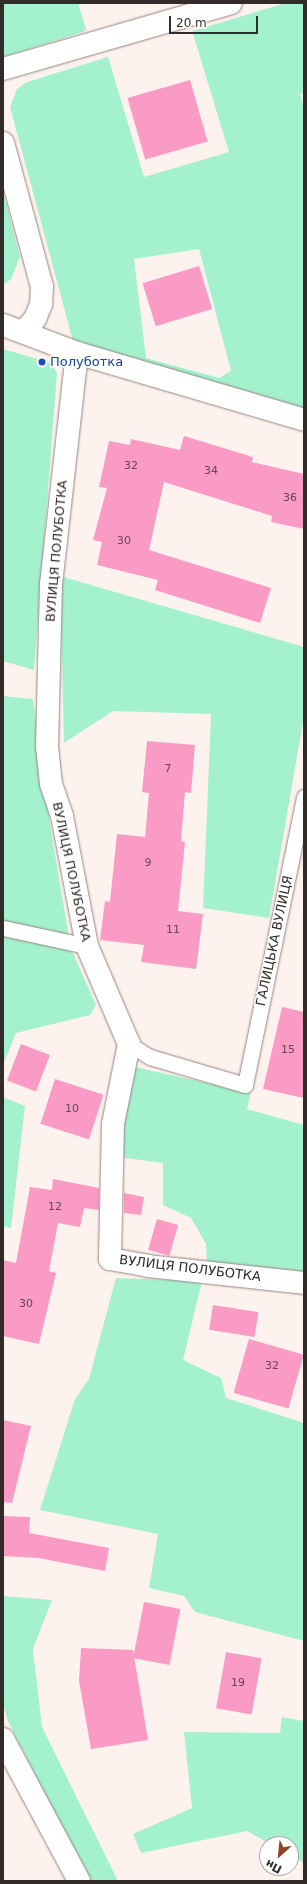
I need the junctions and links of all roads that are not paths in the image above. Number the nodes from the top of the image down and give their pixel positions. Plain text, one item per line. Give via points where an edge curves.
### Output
1 (231, 3) edge
2 (3, 69) edge
3 (3, 143) edge
4 (3, 325) edge
5 (24, 332) junction
6 (78, 353) junction
7 (304, 420) edge
8 (304, 797) edge
9 (3, 928) edge
10 (87, 946) junction
11 (129, 1044) junction
12 (304, 1283) edge
13 (3, 1739) edge
14 (79, 1881) edge

1 - 2 street
3 - 5 street via 42,287 41,304 35,319
4 - 5 street
5 - 6 street
6 - 7 street
6 - 10 street, ВУЛИЦЯ ПОЛУБОТКА via 51,584 47,731 51,784 62,816
8 - 11 lane, ГАЛИЦЬКА ВУЛИЦЯ via 245,1085 150,1057
9 - 10 lane
10 - 11 street, ВУЛИЦЯ ПОЛУБОТКА
11 - 12 street, ВУЛИЦЯ ПОЛУБОТКА via 113,1124 110,1260
13 - 14 street

